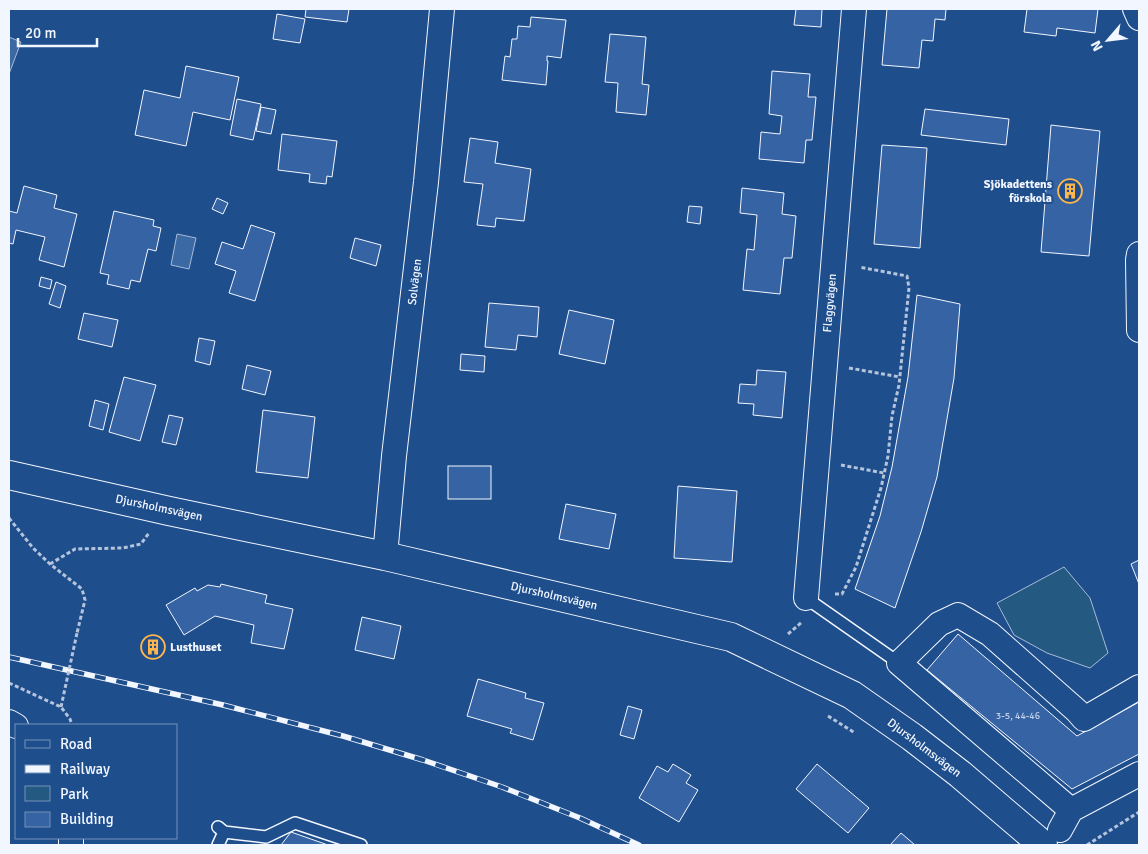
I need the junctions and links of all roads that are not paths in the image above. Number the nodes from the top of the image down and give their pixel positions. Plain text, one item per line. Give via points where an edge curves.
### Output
1 (442, 9) edge
2 (854, 9) edge
3 (1135, 9) edge
4 (1139, 18) edge
5 (1139, 254) edge
6 (1139, 330) edge
7 (9, 475) edge
8 (385, 556) junction
9 (806, 598) joint
10 (899, 663) junction
11 (1139, 687) edge
12 (1139, 774) edge
13 (1071, 810) junction
14 (1051, 838) edge
15 (218, 845) edge
16 (361, 845) edge

1 - 8 street, Solvägen
2 - 9 street, Flaggvägen
3 - 4 street
5 - 6 street
7 - 8 street, Djursholmsvägen
8 - 14 street, Djursholmsvägen via 731,637 852,695
9 - 10 lane
10 - 11 street via 939,624 958,615 990,634 1084,719
10 - 13 street
12 - 13 street
13 - 14 street
15 - 16 lane via 221,829 266,837 295,823

